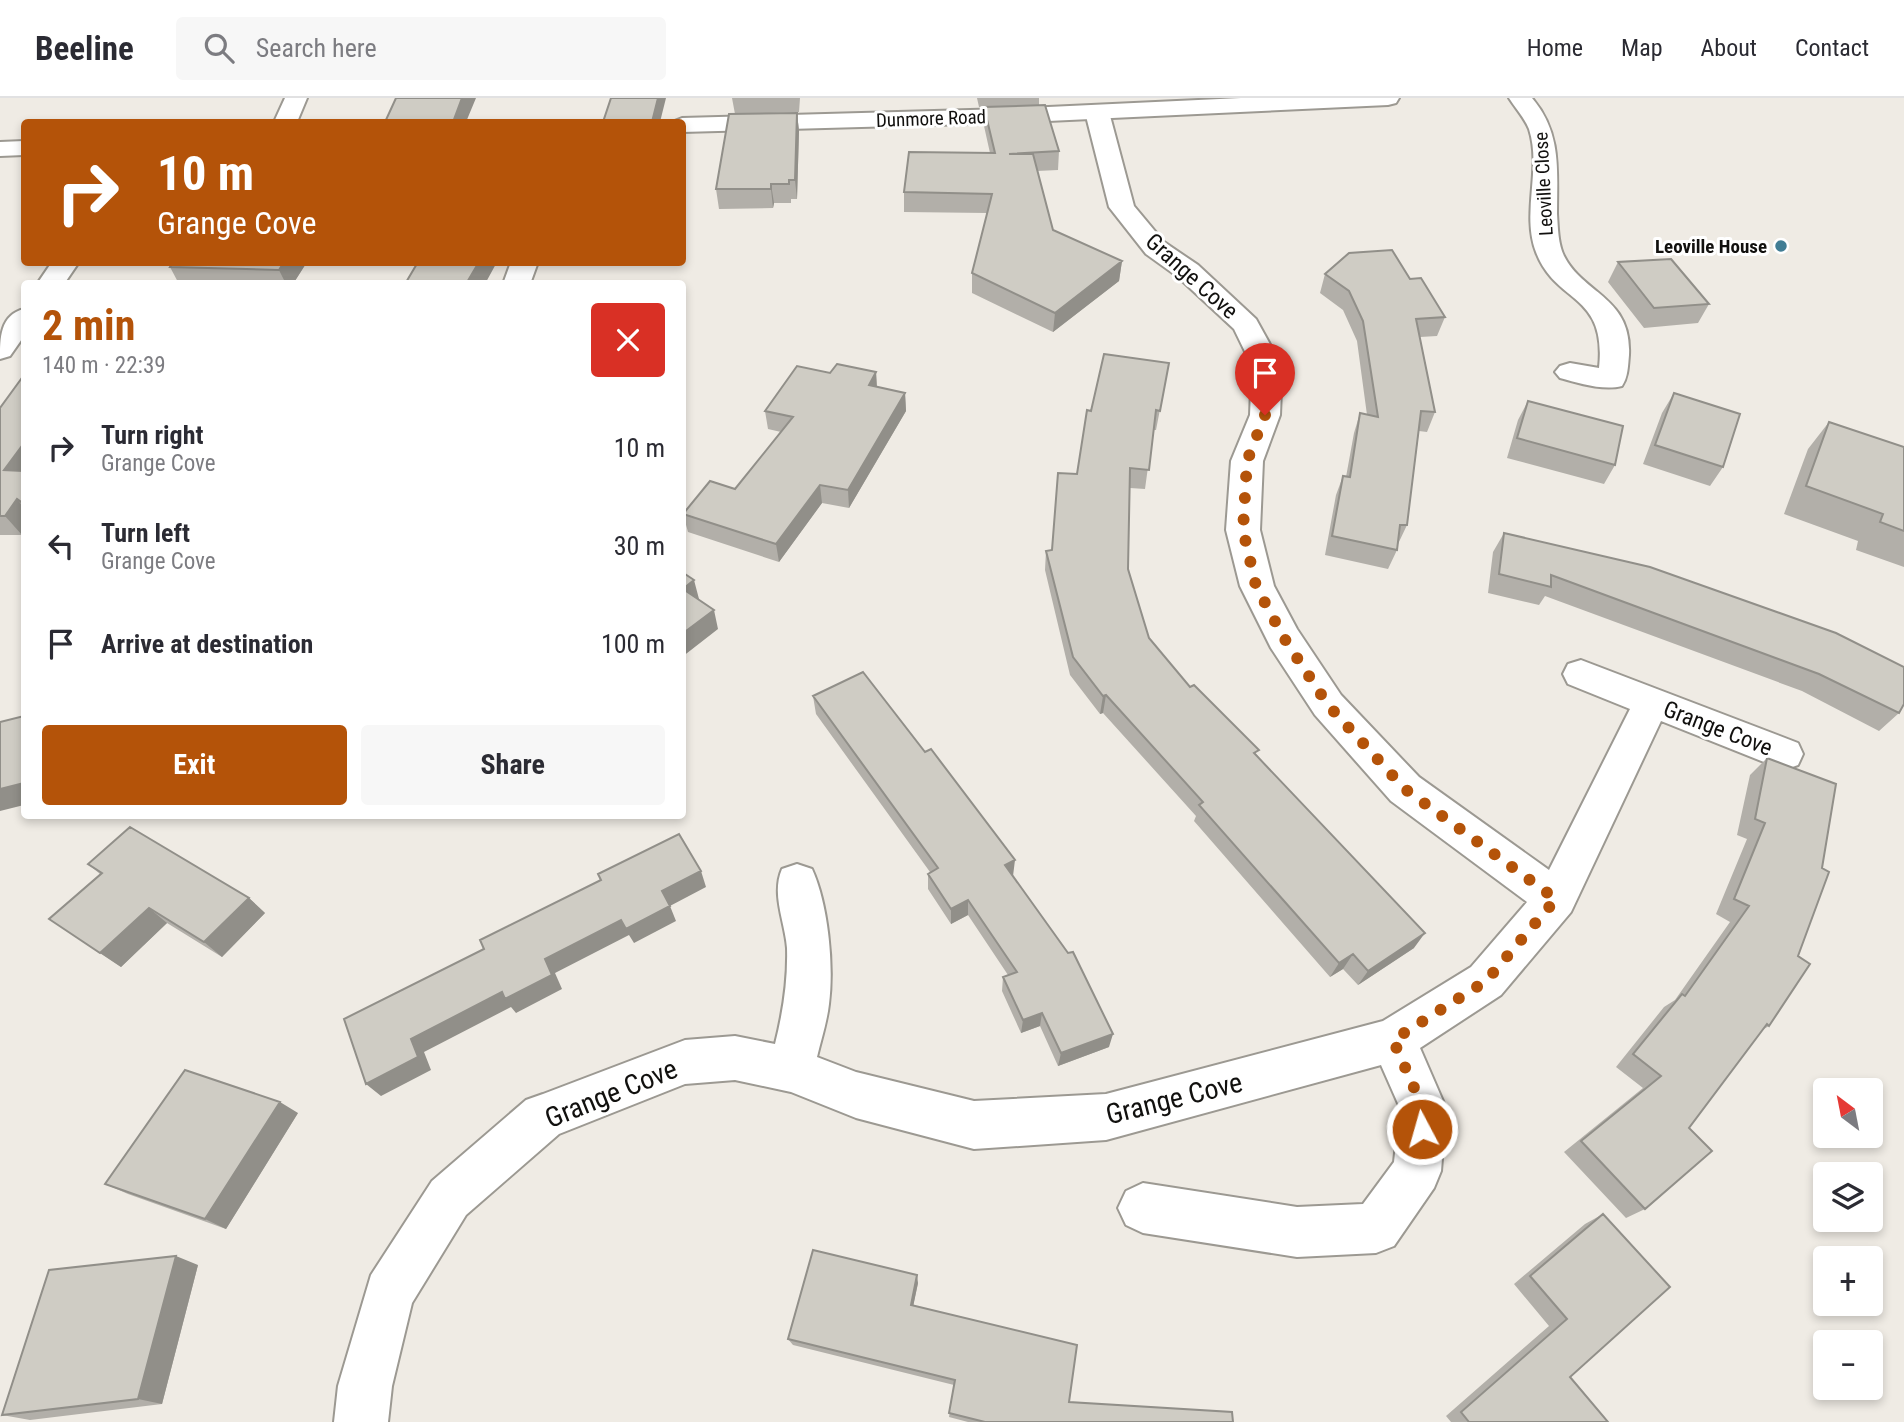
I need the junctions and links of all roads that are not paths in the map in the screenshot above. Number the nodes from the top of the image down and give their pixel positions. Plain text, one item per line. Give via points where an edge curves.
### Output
1 (296, 98) edge
2 (1388, 98) edge
3 (1520, 98) edge
4 (1097, 112) junction
5 (287, 119) edge
6 (686, 125) edge
7 (21, 148) edge
8 (0, 149) edge
9 (21, 321) edge
10 (0, 350) edge
11 (1570, 372) dead end
12 (1581, 674) dead end
13 (1651, 702) junction
14 (1784, 754) dead end
15 (797, 882) dead end
16 (1556, 899) junction
17 (1393, 1040) junction
18 (791, 1070) junction
19 (1143, 1208) dead end
20 (361, 1422) edge

1 - 5 street
2 - 4 street, Dunmore Road
3 - 11 street, Leoville Close via 1534,111 1543,130 1547,248 1559,269 1592,298 1613,331 1612,379
4 - 6 street, Dunmore Road
4 - 16 street, Grange Cove via 1122,207 1155,248 1188,271 1246,325 1267,366 1265,415 1247,461 1243,530 1256,586 1284,638 1328,705 1405,789
7 - 8 street
9 - 10 street
12 - 13 street, Grange Cove
13 - 14 street, Grange Cove
13 - 16 street, Grange Cove
15 - 18 street via 808,947 807,1003
16 - 17 street, Grange Cove via 1486,981
17 - 18 street, Grange Cove via 1106,1117 974,1125 856,1096
17 - 19 street via 1423,1108 1417,1171 1376,1228 1297,1232
18 - 20 street, Grange Cove via 735,1058 685,1062 542,1117 449,1199 389,1293 365,1386

